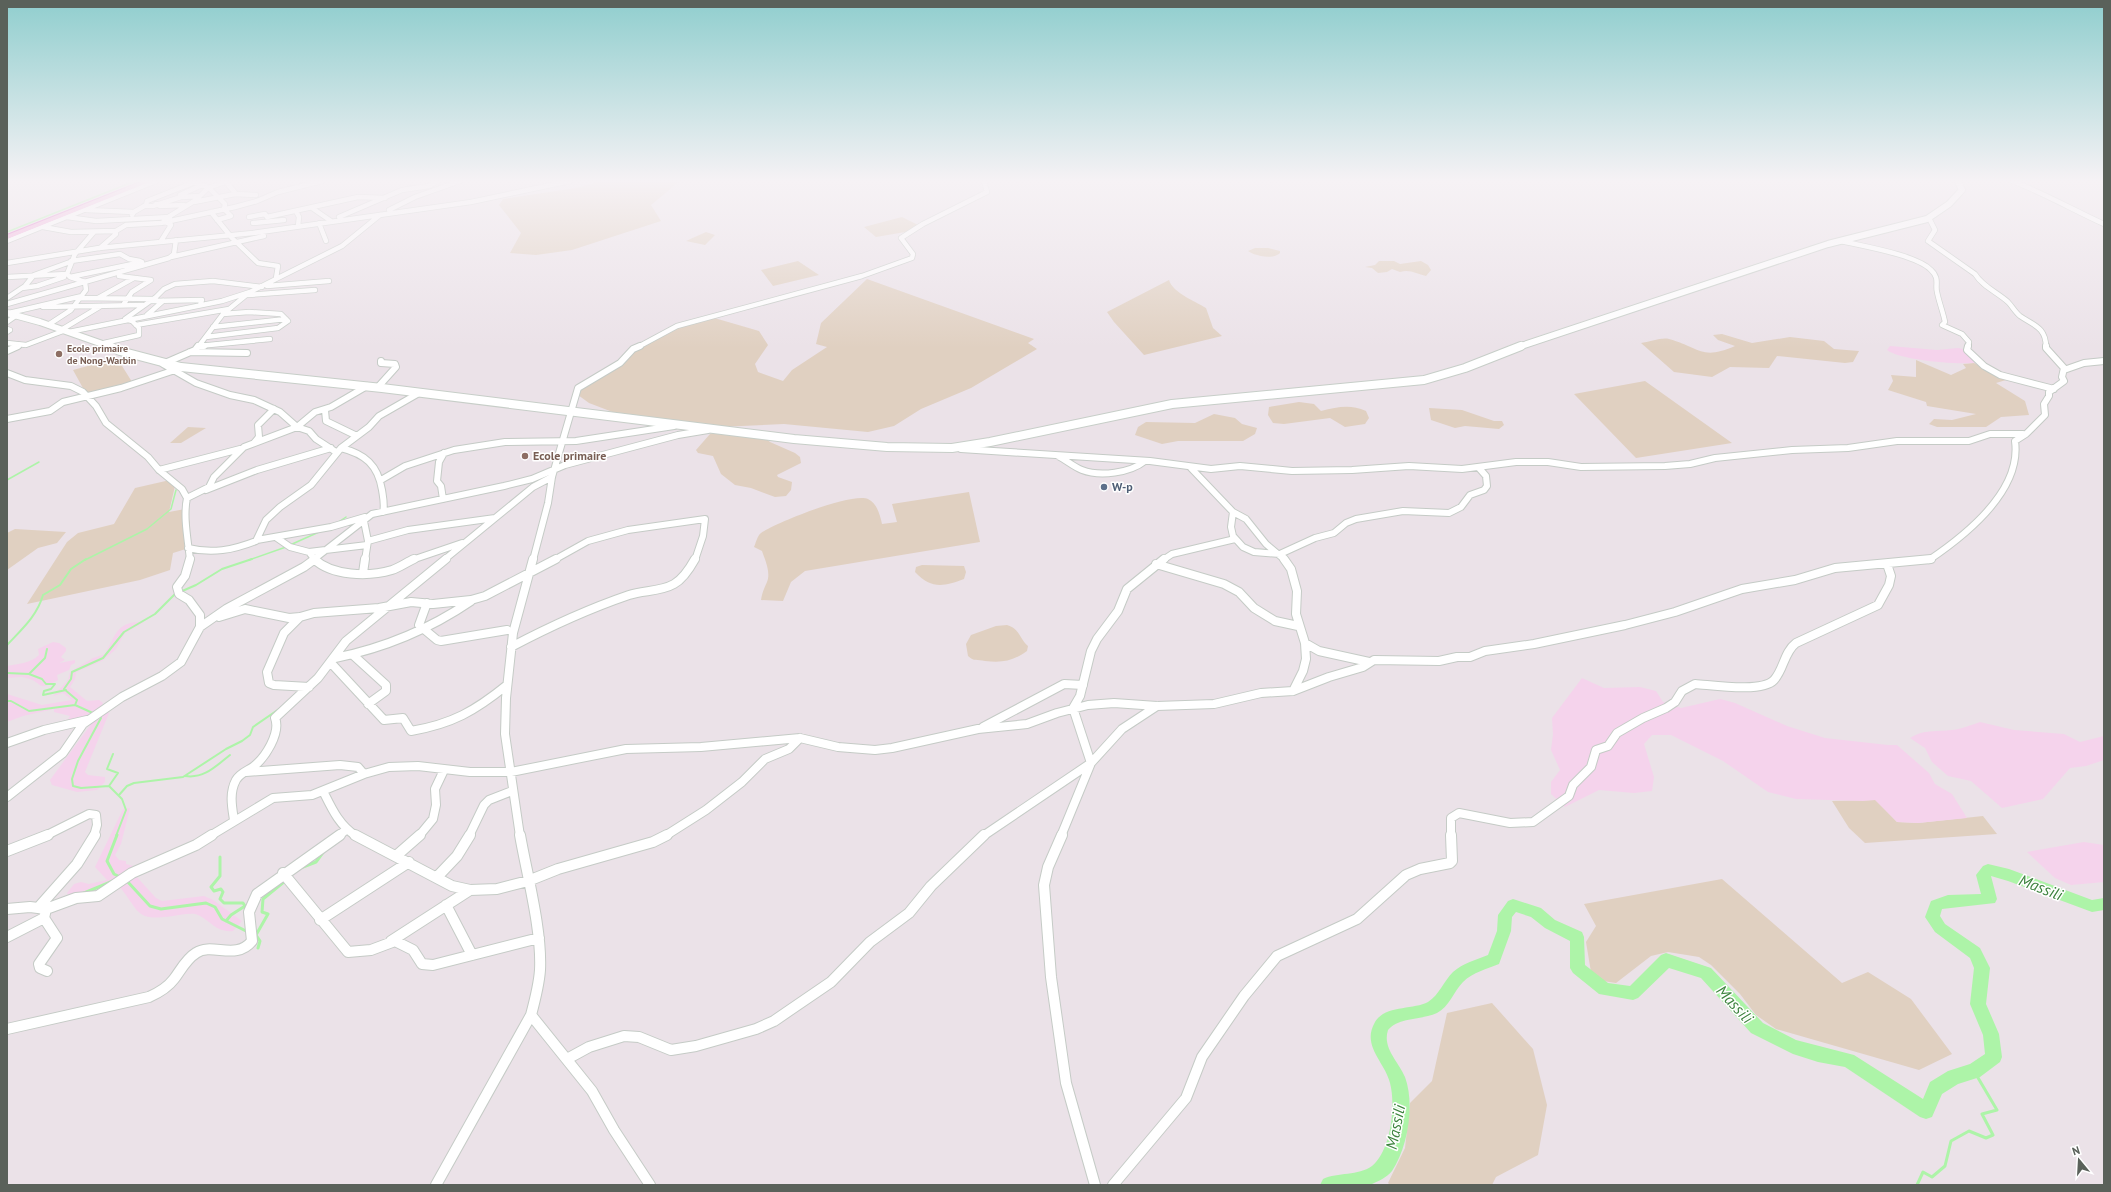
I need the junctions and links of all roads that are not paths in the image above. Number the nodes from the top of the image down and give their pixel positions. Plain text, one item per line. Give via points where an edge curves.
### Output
1 (18, 237) edge
2 (90, 237) edge
3 (113, 237) edge
4 (163, 237) edge
5 (212, 237) edge
6 (231, 237) edge
7 (261, 237) edge
8 (324, 237) edge
9 (354, 237) edge
10 (903, 237) edge
11 (1858, 237) edge
12 (1931, 237) edge
13 (176, 240) junction
14 (7, 241) edge
15 (160, 241) junction
16 (326, 241) dead end
17 (1841, 241) junction
18 (236, 242) junction
19 (100, 248) junction
20 (76, 251) junction
21 (169, 258) junction
22 (162, 260) junction
23 (71, 261) junction
24 (154, 262) junction
25 (7, 263) edge
26 (140, 263) junction
27 (32, 276) junction
28 (68, 276) junction
29 (121, 276) junction
30 (7, 277) edge
31 (112, 277) junction
32 (134, 278) junction
33 (276, 278) junction
34 (329, 281) dead end
35 (85, 282) junction
36 (284, 285) junction
37 (263, 286) junction
38 (22, 288) junction
39 (315, 290) dead end
40 (279, 293) junction
41 (249, 294) junction
42 (81, 297) junction
43 (7, 298) edge
44 (128, 298) junction
45 (98, 299) junction
46 (153, 300) junction
47 (163, 301) junction
48 (7, 304) edge
49 (123, 305) junction
50 (143, 305) junction
51 (200, 305) junction
52 (75, 306) junction
53 (101, 306) junction
54 (43, 307) junction
55 (230, 309) junction
56 (11, 314) edge
57 (223, 314) junction
58 (147, 315) junction
59 (125, 319) junction
60 (286, 319) junction
61 (7, 322) edge
62 (48, 325) junction
63 (136, 325) junction
64 (214, 327) junction
65 (64, 331) junction
66 (206, 337) junction
67 (270, 339) dead end
68 (7, 343) edge
69 (104, 343) junction
70 (20, 345) junction
71 (199, 346) junction
72 (7, 351) edge
73 (190, 352) junction
74 (247, 353) dead end
75 (381, 360) dead end
76 (2104, 361) edge
77 (162, 362) junction
78 (177, 369) junction
79 (2064, 370) junction
80 (7, 373) edge
81 (368, 386) junction
82 (378, 387) junction
83 (2054, 388) junction
84 (80, 390) junction
85 (419, 393) junction
86 (86, 397) junction
87 (64, 402) junction
88 (274, 409) junction
89 (325, 410) junction
90 (571, 411) junction
91 (7, 420) edge
92 (680, 425) junction
93 (298, 427) junction
94 (716, 430) junction
95 (2026, 434) junction
96 (357, 436) junction
97 (562, 442) junction
98 (253, 444) junction
99 (244, 447) junction
100 (952, 448) junction
101 (336, 449) junction
102 (444, 453) junction
103 (1052, 453) junction
104 (1145, 461) junction
105 (1190, 467) junction
106 (1479, 468) junction
107 (159, 470) junction
108 (553, 473) junction
109 (381, 480) junction
110 (204, 491) junction
111 (187, 498) junction
112 (443, 499) junction
113 (383, 512) junction
114 (1233, 512) junction
115 (366, 518) junction
116 (495, 518) junction
117 (277, 538) junction
118 (1235, 539) junction
119 (257, 540) junction
120 (466, 542) junction
121 (368, 543) junction
122 (188, 548) junction
123 (328, 550) junction
124 (309, 552) junction
125 (1280, 554) junction
126 (315, 560) junction
127 (1156, 564) junction
128 (1887, 564) junction
129 (530, 573) junction
130 (364, 574) junction
131 (471, 600) junction
132 (427, 603) junction
133 (388, 607) junction
134 (300, 617) junction
135 (212, 620) junction
136 (1298, 626) junction
137 (200, 627) junction
138 (422, 628) junction
139 (507, 630) dead end
140 (1305, 642) junction
141 (511, 647) junction
142 (353, 655) junction
143 (333, 660) junction
144 (1369, 662) junction
145 (507, 685) junction
146 (1083, 685) junction
147 (309, 687) junction
148 (1293, 691) junction
149 (368, 704) junction
150 (1157, 706) junction
151 (1073, 708) junction
152 (90, 720) junction
153 (978, 730) junction
154 (800, 738) junction
155 (7, 743) edge
156 (1091, 763) junction
157 (444, 770) junction
158 (244, 772) junction
159 (511, 772) junction
160 (364, 774) junction
161 (512, 791) junction
162 (323, 792) junction
163 (7, 797) edge
164 (234, 820) junction
165 (346, 830) junction
166 (7, 851) edge
167 (396, 856) junction
168 (409, 862) junction
169 (283, 873) junction
170 (437, 877) junction
171 (528, 881) junction
172 (470, 890) junction
173 (446, 905) junction
174 (7, 909) edge
175 (43, 912) junction
176 (320, 920) junction
177 (7, 937) edge
178 (539, 938) junction
179 (386, 944) junction
180 (472, 955) junction
181 (47, 971) dead end
182 (531, 1014) junction
183 (7, 1029) edge
184 (567, 1059) junction
185 (436, 1185) edge
186 (650, 1185) edge
187 (1095, 1185) edge
188 (1113, 1185) edge

1 - 14 street
2 - 20 street
3 - 19 street
4 - 15 street
5 - 13 street
6 - 18 street
7 - 18 street
8 - 16 street
9 - 33 street via 342,246
10 - 90 street via 901,238 913,254 912,258 862,276 677,326 633,349 620,363 578,388 576,403
11 - 17 street
12 - 79 street via 1928,241 1975,274 1980,282 2008,302 2019,315 2036,324 2046,337 2046,348
13 - 15 street
13 - 21 street via 174,254
15 - 19 street
17 - 83 street via 1905,257 1928,266 1938,283 1936,291 1945,322 1942,325 1966,338 1970,354 1999,375 2028,382 2035,381
17 - 100 street via 1504,351 1447,375 1424,380 1172,404
18 - 21 street
18 - 33 street via 258,263 278,266
19 - 20 street
20 - 23 street
20 - 25 street
21 - 22 street
22 - 24 street
22 - 29 street via 163,265
23 - 26 street via 120,254 140,260
23 - 27 street
23 - 28 street
24 - 26 street via 151,260
24 - 31 street
26 - 28 street
27 - 28 street
27 - 30 street
27 - 38 street
28 - 35 street
28 - 38 street
29 - 31 street
29 - 32 street
31 - 35 street
32 - 44 street via 151,280 132,292
32 - 45 street
33 - 37 street
34 - 36 street
35 - 42 street via 86,290
35 - 48 street
36 - 37 street
36 - 40 street
37 - 41 street
37 - 46 street via 219,281 189,282 165,288
38 - 43 street
39 - 40 street
40 - 41 street
41 - 51 street
41 - 55 street
42 - 45 street
42 - 52 street
42 - 54 street
44 - 45 street
44 - 46 street
44 - 49 street
46 - 47 street
46 - 50 street
47 - 51 street via 202,300
47 - 58 street
49 - 50 street
49 - 53 street
50 - 59 street
51 - 58 street
52 - 53 street
52 - 54 street
52 - 62 street
53 - 65 street
54 - 56 street
55 - 57 street
55 - 63 street
56 - 61 street
56 - 62 street
57 - 60 street via 278,314
57 - 64 street
58 - 59 street
59 - 63 street
59 - 65 street
60 - 64 street
60 - 66 street via 287,322 278,328
62 - 65 street
63 - 69 street via 139,328 138,336
64 - 66 street
65 - 69 street
65 - 70 street
66 - 71 street
67 - 71 street
68 - 70 street
69 - 77 street via 120,351
70 - 72 street
71 - 73 street
73 - 74 street
73 - 77 street
75 - 82 street via 381,363 395,364 396,367
76 - 79 street via 2084,363
77 - 78 street
78 - 81 street
78 - 86 street
78 - 88 street via 196,383 230,396 254,400
79 - 83 street via 2064,381
80 - 84 street via 34,382 71,386
81 - 82 street
81 - 89 street
82 - 85 street
83 - 95 street via 2045,399 2045,415
84 - 86 street
84 - 87 street
85 - 90 street
85 - 96 street via 392,407
86 - 87 street
86 - 107 street via 96,406 106,424 148,457
87 - 91 street via 50,410
88 - 93 street
88 - 98 street via 258,425 259,437
89 - 93 street via 314,413
89 - 96 street via 326,421
90 - 92 street
90 - 97 street
92 - 94 street
92 - 97 street
93 - 98 street
93 - 101 street via 309,431 316,439
94 - 100 street via 867,446
94 - 108 street via 678,435 565,465
95 - 106 street via 1990,434 1954,442 1897,441 1848,448 1792,450 1715,458 1678,465 1581,467 1548,462 1516,462
95 - 128 street via 2015,441 2017,455 2013,471 2002,493 1953,544 1929,560
96 - 101 street
97 - 102 street via 504,442
97 - 108 street
98 - 99 street
99 - 107 street
99 - 110 street via 214,477 211,485
100 - 103 street
101 - 109 street via 362,454 377,468
101 - 110 street via 257,470
101 - 119 street via 311,485 266,520
102 - 109 street via 401,468
102 - 112 street via 439,462 437,481 441,486
103 - 104 street
103 - 104 street via 1092,473 1132,468
104 - 105 street
105 - 106 street via 1217,469 1240,466 1292,471 1409,466
105 - 114 street
106 - 125 street via 1486,476 1487,486 1484,490 1470,495 1461,507 1449,513 1403,512 1356,519 1334,533 1315,538
107 - 111 street via 182,489
108 - 112 street
108 - 116 street
108 - 129 street
109 - 113 street
110 - 111 street
111 - 122 street via 184,511
112 - 113 street
113 - 115 street
114 - 118 street via 1231,527
114 - 125 street via 1243,516 1266,544
115 - 117 street
115 - 121 street
115 - 123 street
116 - 120 street
116 - 121 street via 408,530
117 - 119 street
117 - 124 street via 290,547
118 - 125 street via 1243,547 1254,552
118 - 127 street via 1172,554
119 - 122 street via 215,552 199,552
120 - 130 street via 418,557 392,570
120 - 133 street
121 - 123 street
121 - 130 street
122 - 137 street via 190,561 177,590 189,600 200,615
123 - 124 street
123 - 126 street
124 - 126 street
125 - 136 street via 1290,569 1297,591
126 - 130 street via 330,570
126 - 135 street via 226,609
127 - 136 street via 1231,588 1246,598 1254,608 1275,621
127 - 146 street via 1127,589 1118,611 1091,651
128 - 144 street via 1835,568 1801,578 1742,589 1675,612 1626,625 1534,644 1484,651 1470,658
128 - 188 street via 1889,585 1878,605 1796,642 1774,680 1753,687 1730,688 1695,684 1685,688 1675,702 1623,729 1608,746 1596,750 1591,767 1573,785 1569,796 1533,822 1510,823 1455,814 1451,818 1450,864 1406,875 1357,920 1277,956 1239,1002 1202,1057 1191,1093 1185,1102
129 - 131 street via 485,596
129 - 141 street
129 - 141 street via 588,541 628,530 706,519 701,548 677,583 637,592 577,614
131 - 132 street
131 - 138 street
132 - 133 street via 411,602
132 - 138 street via 419,625
133 - 134 street
133 - 143 street via 346,641
134 - 135 street via 289,618 245,609
134 - 147 street via 284,633 267,672 267,678 269,683 274,685
135 - 137 street
136 - 140 street
137 - 152 street via 181,662 162,676 122,697
138 - 139 street via 437,640 444,641
138 - 142 street
140 - 144 street via 1319,651
140 - 148 street via 1306,659
141 - 145 street
142 - 143 street
142 - 149 street via 386,685 386,691
143 - 147 street
143 - 149 street
144 - 148 street via 1363,667
145 - 149 street via 468,714 444,726 411,731 405,719 384,720
145 - 159 street via 505,734
146 - 151 street
146 - 153 street via 1064,684
147 - 158 street via 275,718 278,725 270,744 258,763
148 - 150 street via 1261,694 1214,704
150 - 151 street via 1101,703
150 - 156 street via 1122,729
151 - 153 street via 1027,724
151 - 156 street
152 - 155 street via 44,730
152 - 163 street via 83,724 63,753
153 - 154 street via 876,750 838,747
154 - 159 street via 701,747 626,749
154 - 171 street via 789,749 765,759 742,782 670,833 653,842 558,869
156 - 184 street via 985,834 931,886 909,913 870,942 831,982 774,1021 756,1029 696,1046 671,1050 639,1037 624,1036 589,1047
156 - 187 street via 1048,867 1044,884 1051,977 1066,1083
157 - 159 street
157 - 160 street via 418,766 389,767
157 - 167 street via 435,789 436,805 433,819 416,840
158 - 160 street via 340,765 358,768
158 - 164 street via 236,779 231,795
159 - 161 street
160 - 162 street
161 - 170 street via 489,800 484,805 464,846
161 - 171 street
162 - 164 street via 305,797 273,798
162 - 165 street via 336,818
164 - 175 street via 196,845 132,872 104,894 76,898
165 - 167 street
165 - 169 street
166 - 175 street via 52,833 89,814 96,815 97,828 88,848
167 - 168 street
168 - 170 street
168 - 176 street
169 - 176 street
169 - 183 street via 257,894 252,903 249,912 252,941 247,947 230,951 218,952 208,949 197,952 181,967 174,979 158,993 149,997
170 - 172 street via 452,886
171 - 172 street via 497,889
171 - 178 street
172 - 173 street
173 - 179 street
173 - 180 street
174 - 175 street
175 - 177 street
175 - 181 street via 57,938 39,964 40,968
176 - 179 street via 348,952 371,950
178 - 180 street
178 - 182 street via 540,970
179 - 180 street via 395,941 407,945 423,965 445,964
182 - 184 street
182 - 185 street
184 - 186 street via 603,1108 614,1130

